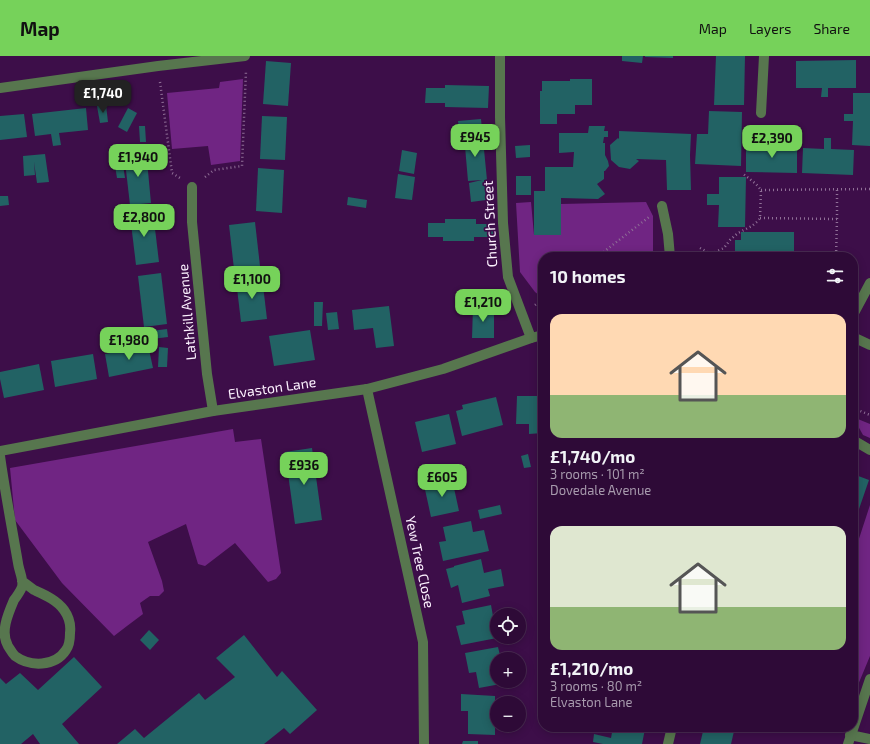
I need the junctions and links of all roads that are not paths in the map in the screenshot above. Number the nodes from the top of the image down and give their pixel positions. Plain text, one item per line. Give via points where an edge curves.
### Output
1 (245, 56) edge
2 (500, 56) edge
3 (764, 56) edge
4 (0, 88) edge
5 (761, 113) dead end
6 (192, 187) road end
7 (662, 206) road end
8 (670, 252) edge
9 (870, 283) edge
10 (858, 306) edge
11 (538, 336) edge
12 (531, 338) junction
13 (858, 339) edge
14 (870, 345) edge
15 (367, 389) junction
16 (213, 411) junction
17 (858, 443) edge
18 (870, 450) edge
19 (0, 451) edge
20 (0, 456) edge
21 (22, 581) junction
22 (870, 679) edge
23 (858, 714) edge
24 (671, 732) edge
25 (870, 739) edge
26 (849, 740) edge
27 (424, 744) edge
28 (668, 744) edge

1 - 4 street
2 - 12 street, Church Street via 502,208 508,277
3 - 5 street
6 - 16 street, Lathkill Avenue via 192,222
7 - 8 street
9 - 10 street
11 - 12 street, Elvaston Lane
12 - 15 street, Elvaston Lane via 443,369
13 - 14 street
15 - 16 street, Elvaston Lane
15 - 27 street, Yew Tree Close via 423,642
16 - 19 street, Elvaston Lane
17 - 18 street
20 - 21 street
21 - 21 street via 22,587 8,612 4,639 14,655 22,660 36,664 60,658 67,649 70,639 69,619 56,602
22 - 23 street
24 - 28 street
25 - 26 street

